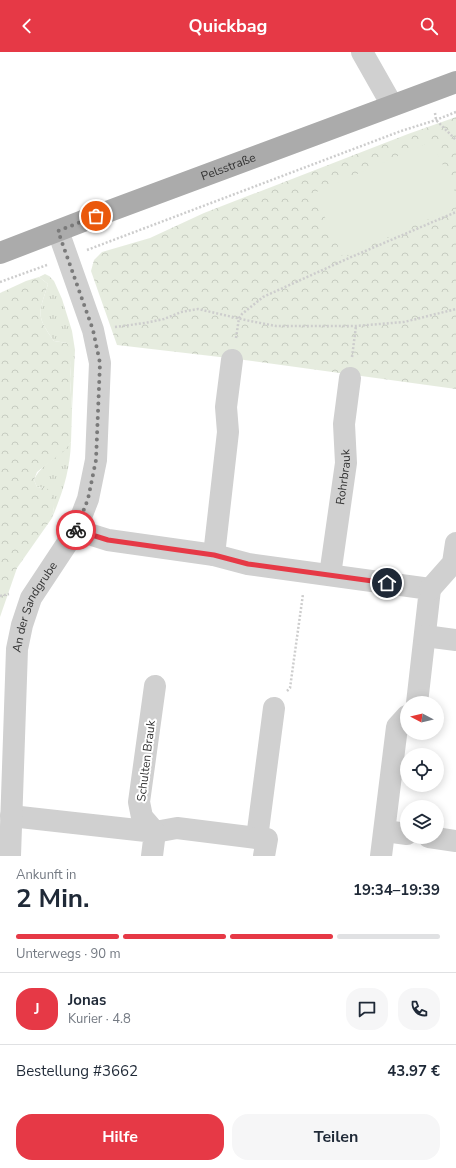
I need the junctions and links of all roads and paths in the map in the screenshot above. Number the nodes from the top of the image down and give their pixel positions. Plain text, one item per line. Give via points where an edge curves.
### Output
1 (362, 52) edge
2 (456, 82) edge
3 (430, 91) junction
4 (392, 105) junction
5 (456, 112) edge
6 (436, 120) junction
7 (456, 140) edge
8 (456, 212) edge
9 (58, 231) junction
10 (0, 253) edge
11 (67, 257) junction
12 (0, 282) edge
13 (456, 309) edge
14 (239, 318) junction
15 (356, 326) junction
16 (93, 330) junction
17 (232, 360) dead end
18 (350, 378) joint
19 (76, 530) junction
20 (456, 543) edge
21 (214, 555) junction
22 (306, 572) junction
23 (330, 575) junction
24 (430, 589) junction
25 (425, 636) junction
26 (456, 640) edge
27 (155, 686) dead end
28 (418, 696) edge
29 (274, 708) joint
30 (400, 724) edge
31 (7, 824) edge
32 (385, 831) junction
33 (155, 832) junction
34 (400, 833) edge
35 (444, 839) edge
36 (456, 841) edge
37 (260, 847) edge
38 (10, 856) edge
39 (152, 856) edge
40 (381, 856) edge

1 - 4 street
2 - 3 main road, Pelsstraße
3 - 4 main road, Pelsstraße
3 - 6 path
4 - 9 main road, Pelsstraße
5 - 6 path
6 - 7 path
6 - 11 path
8 - 14 path via 263,297
9 - 10 main road, Pelsstraße
9 - 11 street, An der Sandgrube
11 - 12 path
11 - 16 street, An der Sandgrube
13 - 15 path via 404,322
14 - 15 path via 276,326
14 - 16 path via 198,309 145,323
15 - 18 path
16 - 19 street, An der Sandgrube via 100,363 96,460 88,499
17 - 21 street via 226,407 228,432
18 - 23 street, Rohrbrauk via 344,424 346,464
19 - 21 street via 108,540
19 - 31 street, An der Sandgrube via 31,598 19,637
20 - 24 street via 453,563
21 - 22 street via 248,564
22 - 23 street
22 - 29 path via 290,688
23 - 24 street
24 - 25 street
25 - 26 street
25 - 28 street
27 - 33 street, Schulten Brauk via 139,802 142,817
29 - 37 street
30 - 32 street via 397,727
31 - 33 street
31 - 38 street, An der Sandgrube
32 - 34 street
32 - 40 street
33 - 37 street via 177,828
33 - 39 street
35 - 36 street

